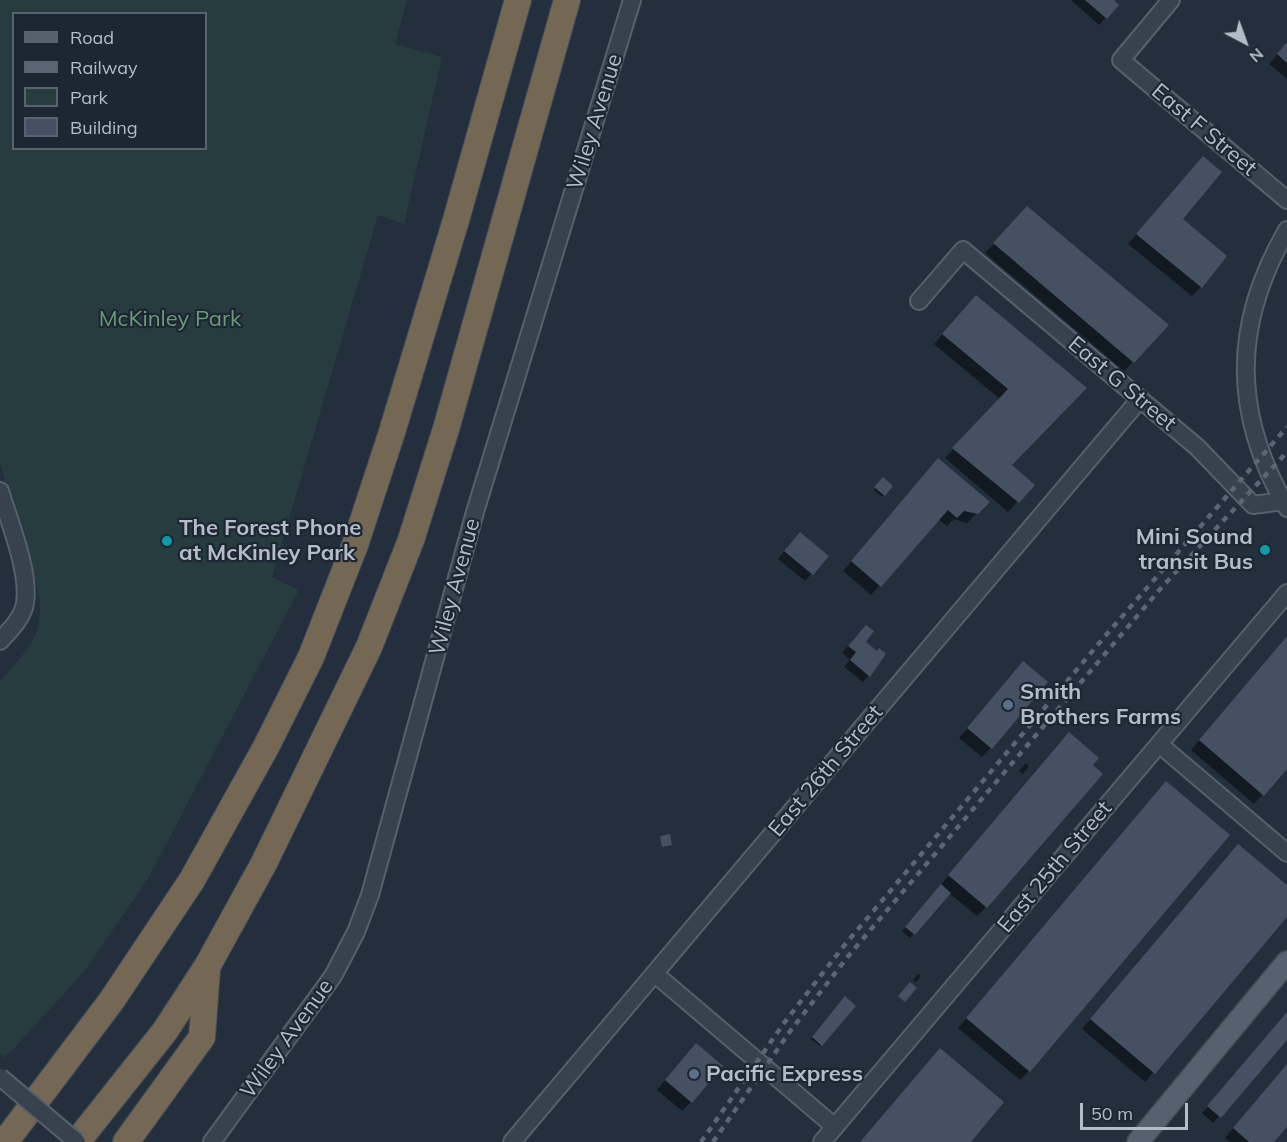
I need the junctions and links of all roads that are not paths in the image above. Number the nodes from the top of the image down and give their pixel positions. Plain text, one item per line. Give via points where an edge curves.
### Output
1 (511, 0) edge
2 (518, 0) edge
3 (567, 0) edge
4 (632, 0) edge
5 (1171, 0) edge
6 (1287, 200) edge
7 (456, 220) junction
8 (1287, 230) edge
9 (919, 302) dead end
10 (1140, 399) junction
11 (0, 490) edge
12 (1285, 505) edge
13 (1287, 593) edge
14 (0, 641) edge
15 (1159, 744) junction
16 (1287, 853) edge
17 (1287, 962) edge
18 (208, 964) junction
19 (655, 974) junction
20 (0, 1077) edge
21 (41, 1097) junction
22 (0, 1124) edge
23 (835, 1127) junction
24 (5, 1142) edge
25 (77, 1142) edge
26 (126, 1142) edge
27 (212, 1142) edge
28 (512, 1142) edge
29 (822, 1142) edge
30 (1138, 1142) edge

1 - 7 highway
2 - 7 highway
3 - 18 highway via 411,540 369,647 264,863
4 - 27 street, Wiley Avenue via 475,512 370,895 333,976
5 - 6 street, East F Street via 1121,60
7 - 21 highway via 355,545 311,657 192,880
8 - 12 street via 1266,268 1254,302 1245,363 1246,398 1253,432 1269,478
9 - 10 street, East G Street via 963,250
10 - 12 street, East G Street via 1197,447 1253,505
10 - 19 street, East 26th Street
11 - 14 street via 24,578 26,603 21,616
13 - 15 street, East 25th Street
15 - 16 street
15 - 23 street, East 25th Street
17 - 30 main road
18 - 25 highway via 165,1031
18 - 26 highway via 202,1037
19 - 23 street
19 - 28 street, East 26th Street
20 - 25 street, bridge
21 - 22 highway
21 - 24 highway
23 - 29 street, East 25th Street

